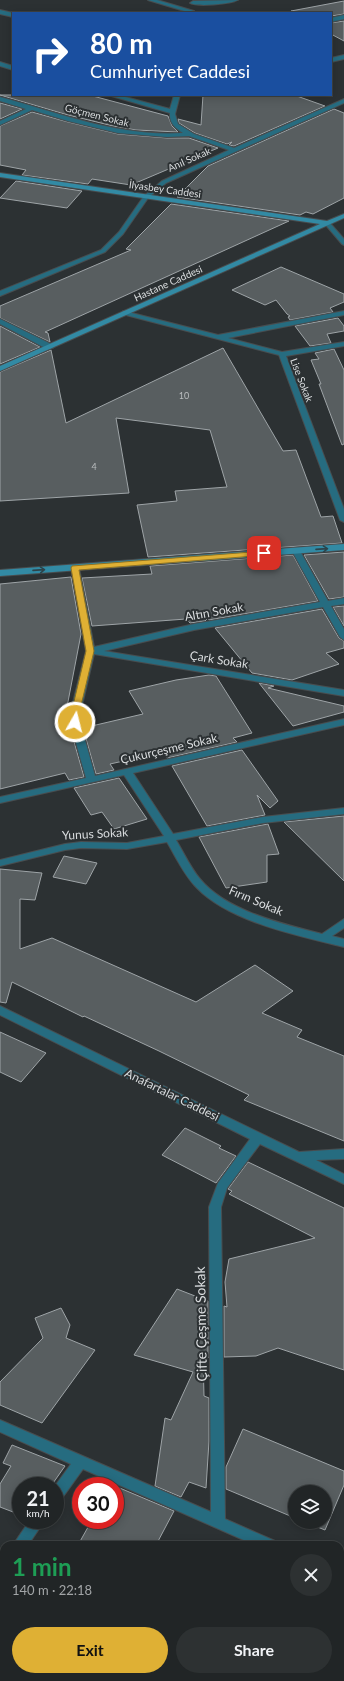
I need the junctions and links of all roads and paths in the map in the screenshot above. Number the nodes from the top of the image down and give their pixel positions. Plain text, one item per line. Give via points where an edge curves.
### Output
1 (151, 0) edge
2 (235, 0) edge
3 (194, 1) edge
4 (0, 12) edge
5 (191, 12) edge
6 (12, 15) edge
7 (344, 17) edge
8 (332, 20) edge
9 (344, 57) edge
10 (332, 60) edge
11 (0, 64) edge
12 (12, 68) edge
13 (115, 96) edge
14 (177, 96) edge
15 (0, 99) edge
16 (344, 101) edge
17 (32, 108) junction
18 (173, 112) junction
19 (0, 123) edge
20 (191, 134) junction
21 (234, 150) junction
22 (0, 175) edge
23 (146, 197) junction
24 (344, 216) edge
25 (344, 222) edge
26 (329, 226) junction
27 (344, 243) edge
28 (0, 294) edge
29 (124, 313) junction
30 (344, 313) edge
31 (132, 316) junction
32 (0, 321) edge
33 (218, 338) junction
34 (344, 344) edge
35 (50, 347) junction
36 (282, 354) junction
37 (0, 368) edge
38 (0, 374) edge
39 (344, 520) edge
40 (344, 547) edge
41 (296, 551) junction
42 (75, 568) junction
43 (0, 573) edge
44 (344, 601) edge
45 (325, 604) junction
46 (344, 636) edge
47 (90, 651) junction
48 (344, 693) edge
49 (344, 722) edge
50 (127, 772) junction
51 (91, 780) junction
52 (0, 800) edge
53 (344, 811) edge
54 (170, 837) junction
55 (0, 863) edge
56 (344, 923) edge
57 (323, 938) junction
58 (344, 943) edge
59 (0, 1010) edge
60 (258, 1138) junction
61 (344, 1154) edge
62 (296, 1157) junction
63 (344, 1179) edge
64 (0, 1426) edge
65 (80, 1462) junction
66 (64, 1484) edge
67 (218, 1523) junction
68 (32, 1529) edge
69 (23, 1541) edge
70 (261, 1541) edge

1 - 5 street
2 - 3 street via 210,3
3 - 5 street
4 - 6 street
7 - 8 street
9 - 10 street
11 - 12 street
13 - 18 street
14 - 18 street
15 - 17 street, Göçmen Sokak
16 - 21 street, Anıl Sokak
17 - 19 street
17 - 20 street, Göçmen Sokak via 123,132 159,136
18 - 20 street via 172,119 176,125
20 - 21 street
21 - 23 street, Anıl Sokak via 164,182
22 - 23 main road, İlyasbey Caddesi
23 - 26 main road, İlyasbey Caddesi
23 - 28 street, Anıl Sokak via 122,233 103,251
24 - 26 main road, Hastane Caddesi
25 - 26 main road, Hastane Caddesi
26 - 27 street
26 - 29 main road, Hastane Caddesi
26 - 31 main road, Hastane Caddesi
29 - 31 street, Lise Sokak
29 - 35 main road, Hastane Caddesi
30 - 33 street
31 - 33 street, Lise Sokak
31 - 38 main road, Hastane Caddesi
32 - 35 street
33 - 36 street, Lise Sokak
34 - 36 street
35 - 37 main road, Hastane Caddesi
36 - 39 street, Lise Sokak
41 -> 40 main road
41 - 42 main road
41 - 45 street
43 -> 42 main road
42 - 47 street
44 - 45 street, Altın Sokak
45 - 46 street
45 - 47 street, Altın Sokak via 194,627
47 - 48 street, Çark Sokak
47 - 51 street via 75,722
49 - 50 street, Çukurçeşme Sokak
50 - 51 street, Çukurçeşme Sokak
50 - 54 street, Fırın Sokak
51 - 52 street, Çukurçeşme Sokak
53 - 54 street, Yunus Sokak via 263,820
54 - 55 street, Yunus Sokak via 127,846 65,847
54 - 57 street, Fırın Sokak via 201,887 224,903 258,918
56 - 57 street
57 - 58 street, Fırın Sokak
59 - 60 street, Anafartalar Caddesi
60 - 62 street, Anafartalar Caddesi
60 - 67 street, Çifte Çeşme Sokak via 222,1186 215,1207
61 - 62 street
62 - 63 street, Anafartalar Caddesi
64 - 65 street
65 - 66 street
65 - 67 street
67 - 70 street
68 - 69 street

